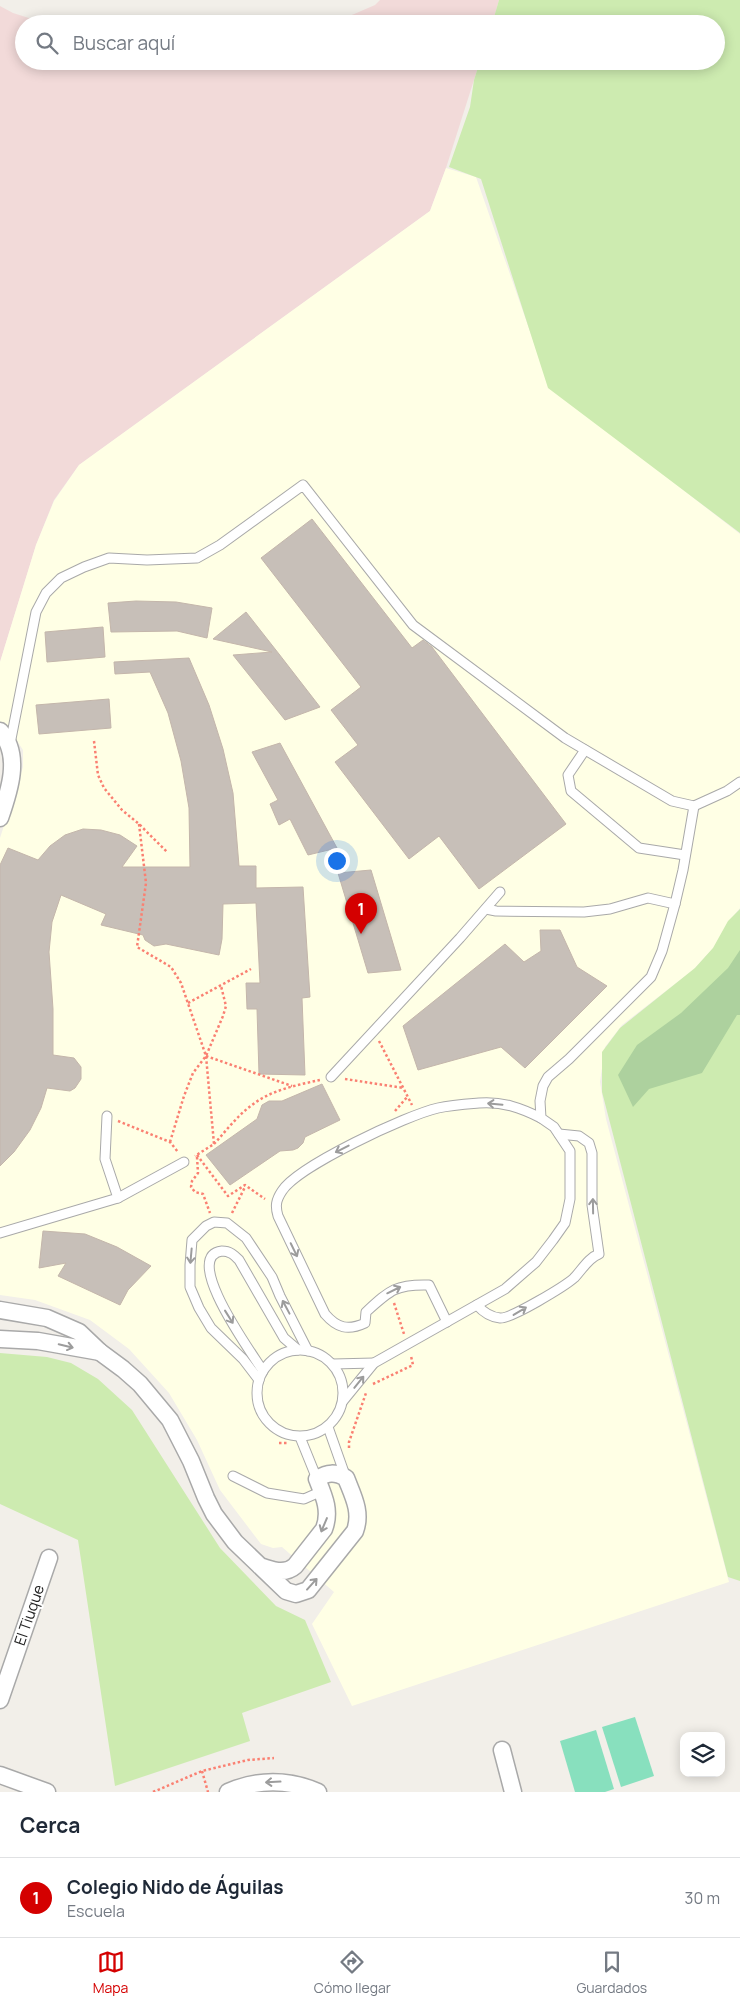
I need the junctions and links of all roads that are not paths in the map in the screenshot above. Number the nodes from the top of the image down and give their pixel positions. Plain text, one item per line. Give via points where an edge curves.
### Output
1 (0, 731) edge
2 (10, 748) junction
3 (585, 750) junction
4 (740, 782) edge
5 (694, 806) junction
6 (0, 818) edge
7 (685, 855) junction
8 (500, 892) dead end
9 (675, 904) junction
10 (486, 909) junction
11 (331, 1077) road end
12 (107, 1116) road end
13 (541, 1118) junction
14 (559, 1134) junction
15 (184, 1162) road end
16 (118, 1198) junction
17 (0, 1232) edge
18 (477, 1305) junction
19 (0, 1310) edge
20 (47, 1318) junction
21 (447, 1322) junction
22 (0, 1339) edge
23 (38, 1341) junction
24 (298, 1350) junction
25 (308, 1351) junction
26 (100, 1352) junction
27 (374, 1363) junction
28 (333, 1364) junction
29 (263, 1371) junction
30 (259, 1380) junction
31 (344, 1401) junction
32 (328, 1427) junction
33 (300, 1437) junction
34 (233, 1476) dead end
35 (346, 1478) junction
36 (319, 1485) junction
37 (49, 1558) dead end
38 (260, 1566) junction
39 (0, 1700) edge
40 (502, 1750) dead end
41 (0, 1775) edge
42 (47, 1792) edge
43 (228, 1792) edge
44 (318, 1792) edge
45 (513, 1792) edge

1 - 2 street
2 - 3 lane via 36,612 46,593 61,578 109,558 197,558 303,485 413,625
2 - 6 street via 11,786
3 - 5 lane via 672,801
3 - 7 lane via 568,775 571,791 639,848
4 - 5 lane
5 - 7 lane
7 - 9 lane
8 - 10 lane
9 - 10 lane via 648,898 610,909 584,912
9 - 13 lane via 651,978 548,1077 540,1100
10 - 11 lane
12 - 16 lane via 105,1159
13 - 14 lane
13 -> 21 lane via 520,1107 482,1102 438,1108 332,1154 281,1191 275,1206 278,1216 321,1306 332,1322 343,1328 355,1328 364,1322 366,1312 390,1291 401,1286 429,1285
14 - 18 lane via 570,1151 570,1199 565,1222 536,1262 504,1289
18 -> 14 lane via 485,1313 500,1318 513,1315 572,1280 593,1256 599,1254 589,1143 579,1136
15 - 16 lane
16 - 17 lane
18 - 21 lane
19 - 20 street
20 - 23 street via 46,1330
20 - 26 street via 79,1332
21 - 27 lane
22 - 23 street
23 -> 26 street
24 - 25 lane
24 - 29 lane via 278,1356
24 -> 29 lane via 284,1338 238,1260 230,1252 221,1251 214,1255 208,1265 209,1277 225,1310
25 - 28 lane via 318,1353
25 -> 30 lane via 272,1277 246,1238 228,1223 214,1222 192,1240 190,1287 211,1328
26 - 38 street via 140,1384 160,1408 181,1440 214,1514 235,1542
27 - 28 lane
31 -> 27 lane
28 - 31 lane via 342,1382
29 - 30 lane
30 - 33 lane via 257,1399 264,1416 276,1430
31 - 32 lane via 338,1416
32 - 33 lane
32 - 35 lane
33 - 36 lane
34 - 36 lane via 267,1493 304,1499
35 - 36 street via 337,1473 324,1474
38 -> 35 street via 286,1591 296,1594 308,1590 358,1524 358,1511
36 -> 38 street via 328,1509 324,1529 291,1569 282,1571
37 - 39 street, El Tiuque
40 - 45 street
41 - 42 street
44 -> 43 street via 298,1784 275,1782 241,1786

